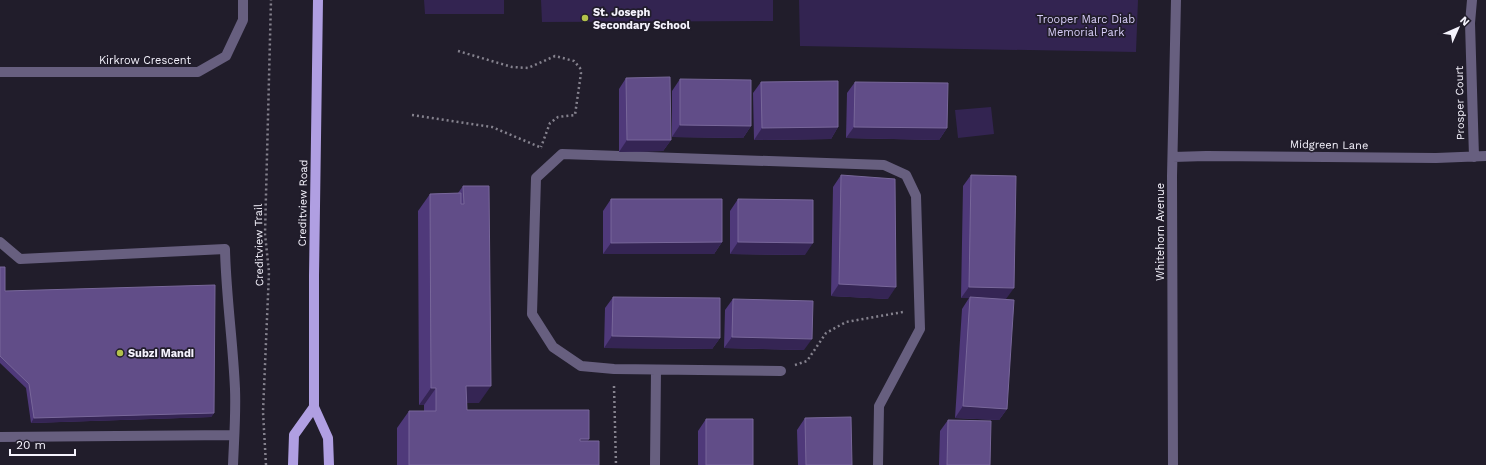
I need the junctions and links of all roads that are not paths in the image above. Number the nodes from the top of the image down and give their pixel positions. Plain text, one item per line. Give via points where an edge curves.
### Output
1 (243, 0) edge
2 (318, 0) edge
3 (1176, 0) edge
4 (1472, 0) edge
5 (0, 72) edge
6 (1486, 156) edge
7 (1173, 157) junction
8 (1474, 157) junction
9 (0, 242) edge
10 (656, 370) junction
11 (781, 371) road end
12 (314, 407) junction
13 (234, 435) junction
14 (0, 437) edge
15 (233, 465) edge
16 (293, 465) edge
17 (329, 465) edge
18 (655, 465) edge
19 (878, 465) edge
20 (1173, 465) edge

1 - 5 street, Kirkrow Crescent via 243,20 226,56 198,72
2 - 12 main road, Creditview Road
3 - 7 street, Whitehorn Avenue
4 - 8 street, Prosper Court via 1470,23
6 - 8 street, Midgreen Lane
7 - 8 street, Midgreen Lane
7 - 20 street, Whitehorn Avenue
9 - 13 street via 20,259 225,249 235,390
10 - 11 street
10 - 18 street
10 - 19 street via 580,366 553,347 532,314 536,178 557,158 562,154 884,165 906,175 916,196 920,329 880,406
12 - 16 main road via 294,435
12 - 17 main road, Creditview Road via 328,438
13 - 14 street
13 - 15 street

